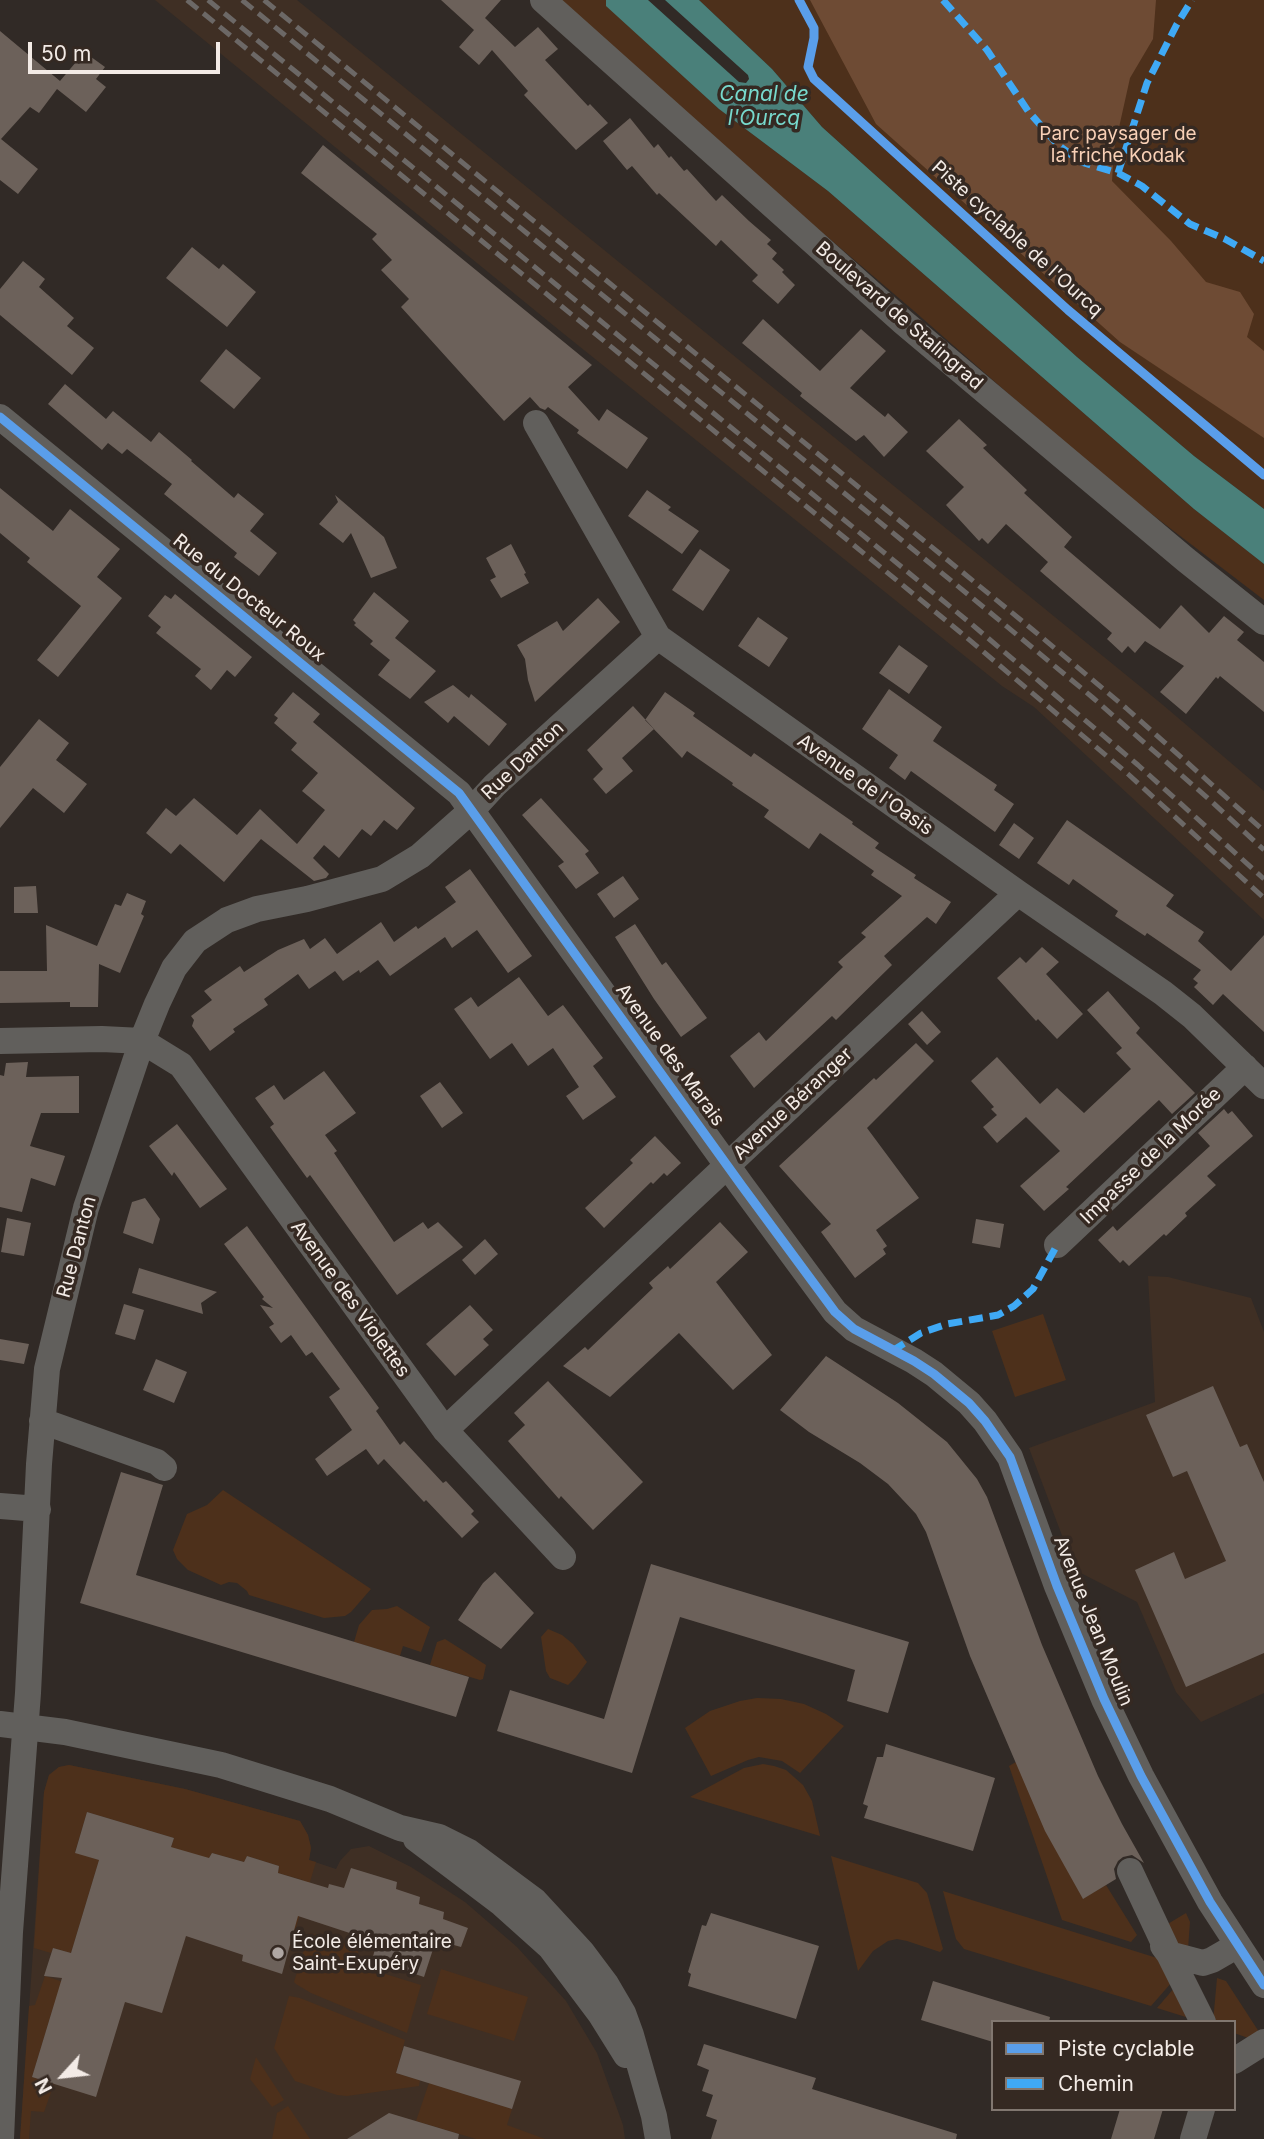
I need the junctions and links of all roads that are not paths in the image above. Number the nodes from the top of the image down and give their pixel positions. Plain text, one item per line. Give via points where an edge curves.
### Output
1 (543, 0) edge
2 (0, 417) edge
3 (536, 423) dead end
4 (1264, 622) edge
5 (658, 637) junction
6 (472, 810) junction
7 (1018, 892) junction
8 (0, 1041) edge
9 (142, 1041) junction
10 (1245, 1067) junction
11 (1264, 1086) edge
12 (728, 1166) junction
13 (1057, 1245) dead end
14 (842, 1319) joint
15 (42, 1421) junction
16 (445, 1430) junction
17 (164, 1468) dead end
18 (0, 1506) edge
19 (38, 1509) junction
20 (563, 1557) dead end
21 (13, 1726) edge
22 (1124, 1875) dead end
23 (5, 1931) edge
24 (1238, 1945) junction
25 (1168, 1954) junction
26 (1264, 1985) edge
27 (1202, 2020) edge
28 (1264, 2042) edge
29 (1236, 2060) edge
30 (1201, 2111) edge
31 (1, 2139) edge
32 (658, 2139) edge
33 (1193, 2139) edge

1 - 4 street, Boulevard de Stalingrad via 903,322
2 - 6 street, Rue du Docteur Roux via 459,793
3 - 5 street, Avenue de l'Oasis
5 - 6 street, Rue Danton
5 - 7 street, Avenue de l'Oasis
6 - 9 street, Rue Danton via 420,856 382,879 257,909 226,920 195,941 174,968
6 - 12 street, Avenue des Marais
7 - 10 street, Avenue de l'Oasis via 1163,993
7 - 12 street, Avenue Béranger
8 - 9 street
9 - 15 street, Rue Danton via 86,1208 47,1369
9 - 16 street, Avenue des Violettes via 181,1065
10 - 11 street, Avenue de l'Oasis
10 - 13 street, Impasse de la Morée
12 - 14 street, Avenue des Marais
12 - 16 street, Avenue Béranger
14 - 24 street, Avenue Jean Moulin via 934,1374 969,1403 1010,1457 1104,1699 1187,1861
15 - 17 street
15 - 19 street, Rue Danton
16 - 20 street, Avenue des Violettes
18 - 19 street
19 - 21 street, Rue Danton
21 - 23 street, Rue Danton
21 - 32 street via 65,1732 262,1776 400,1828 439,1837 469,1852 515,1885 558,1925 598,1974 623,2013
22 - 25 street
23 - 31 street, Rue Danton
24 - 25 street via 1203,1963
24 - 26 street, Avenue Jean Moulin
25 - 27 street
28 - 29 street
30 - 33 street

